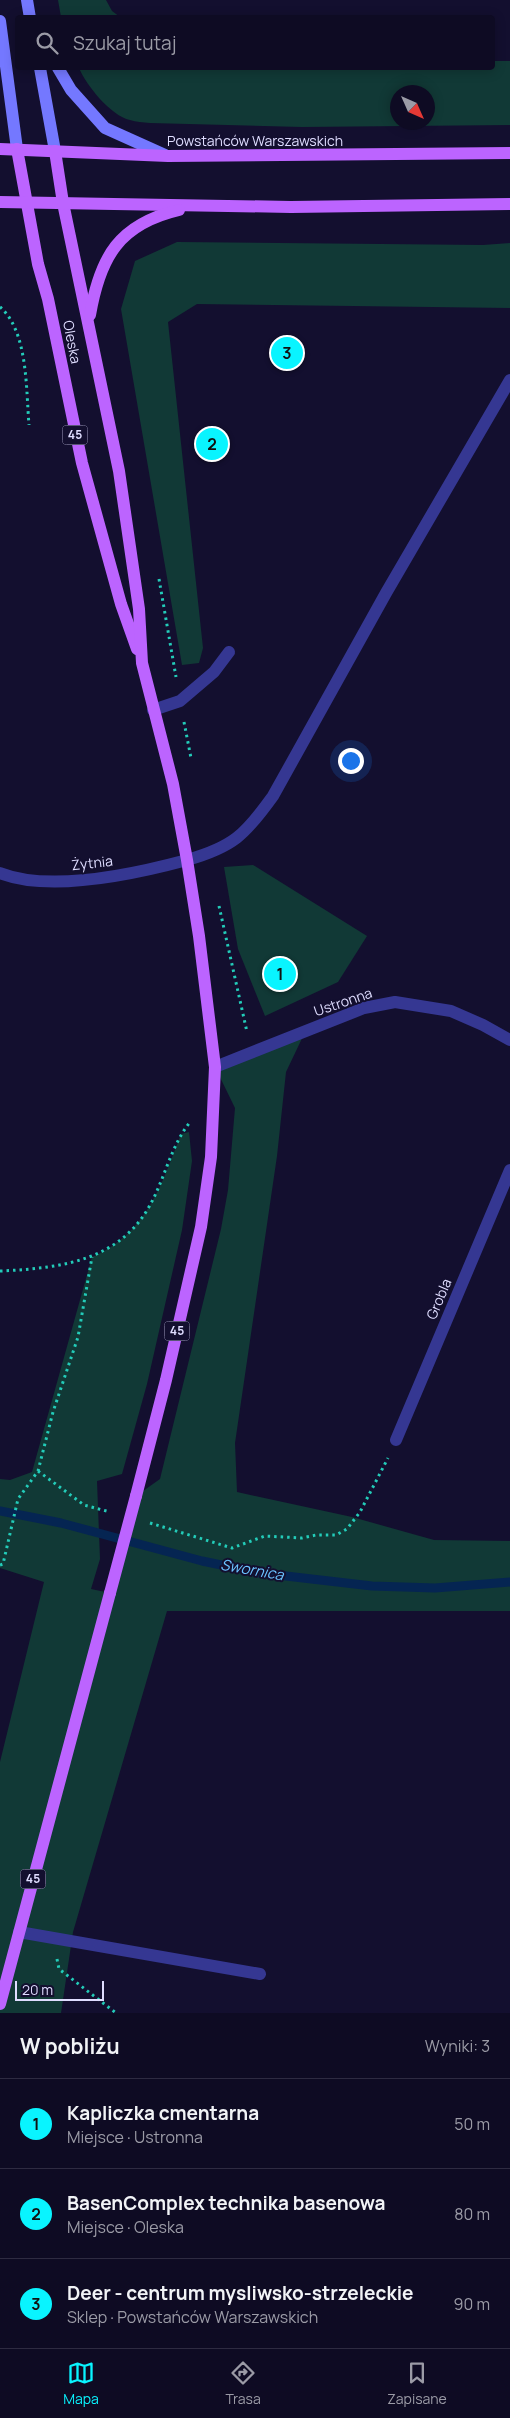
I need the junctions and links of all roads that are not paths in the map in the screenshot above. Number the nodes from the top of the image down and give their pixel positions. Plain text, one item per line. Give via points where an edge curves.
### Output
1 (27, 0) edge
2 (31, 15) edge
3 (0, 22) edge
4 (0, 32) edge
5 (40, 70) edge
6 (59, 70) edge
7 (0, 149) edge
8 (17, 149) junction
9 (55, 151) junction
10 (510, 153) edge
11 (168, 156) junction
12 (0, 202) edge
13 (25, 202) junction
14 (63, 203) junction
15 (510, 204) edge
16 (196, 206) junction
17 (88, 324) junction
18 (510, 380) edge
19 (228, 652) dead end
20 (142, 663) junction
21 (154, 710) junction
22 (187, 860) junction
23 (0, 873) edge
24 (510, 1040) edge
25 (215, 1067) junction
26 (510, 1170) edge
27 (396, 1440) road end
28 (19, 1932) junction
29 (260, 1974) dead end
30 (0, 2004) edge

1 - 2 main road
3 - 4 main road
3 - 8 main road, Oleska
5 - 9 main road, Oleska
6 - 11 main road via 71,90 105,128
7 - 8 main road, Powstańców Warszawskich
8 - 9 main road, Powstańców Warszawskich
8 - 13 main road, Oleska / 45
9 - 11 main road, Powstańców Warszawskich
9 - 14 main road, Oleska
10 - 11 main road, Powstańców Warszawskich
12 - 13 main road
13 - 14 main road
13 - 20 main road, Oleska / 45 via 82,463 120,604
14 - 16 main road, 45
14 - 17 main road, Oleska
15 - 16 main road, 45 via 290,208
16 - 17 main road, 45 via 146,220 122,239 112,251 95,287
17 - 20 main road, 45 via 119,471 139,609
18 - 22 street, Żytnia via 273,796 254,823 237,839 219,850
19 - 21 street via 214,672 180,701
20 - 21 main road, 45
21 - 22 main road, 45 via 173,784
22 - 23 street, Żytnia via 144,872 56,882
22 - 25 main road, 45
24 - 25 street, Ustronna via 451,1011 395,1002 364,1008
25 - 28 main road, 45, bridge via 211,1157 201,1227 166,1380
26 - 27 street, Grobla
28 - 29 street
28 - 30 main road, 45

